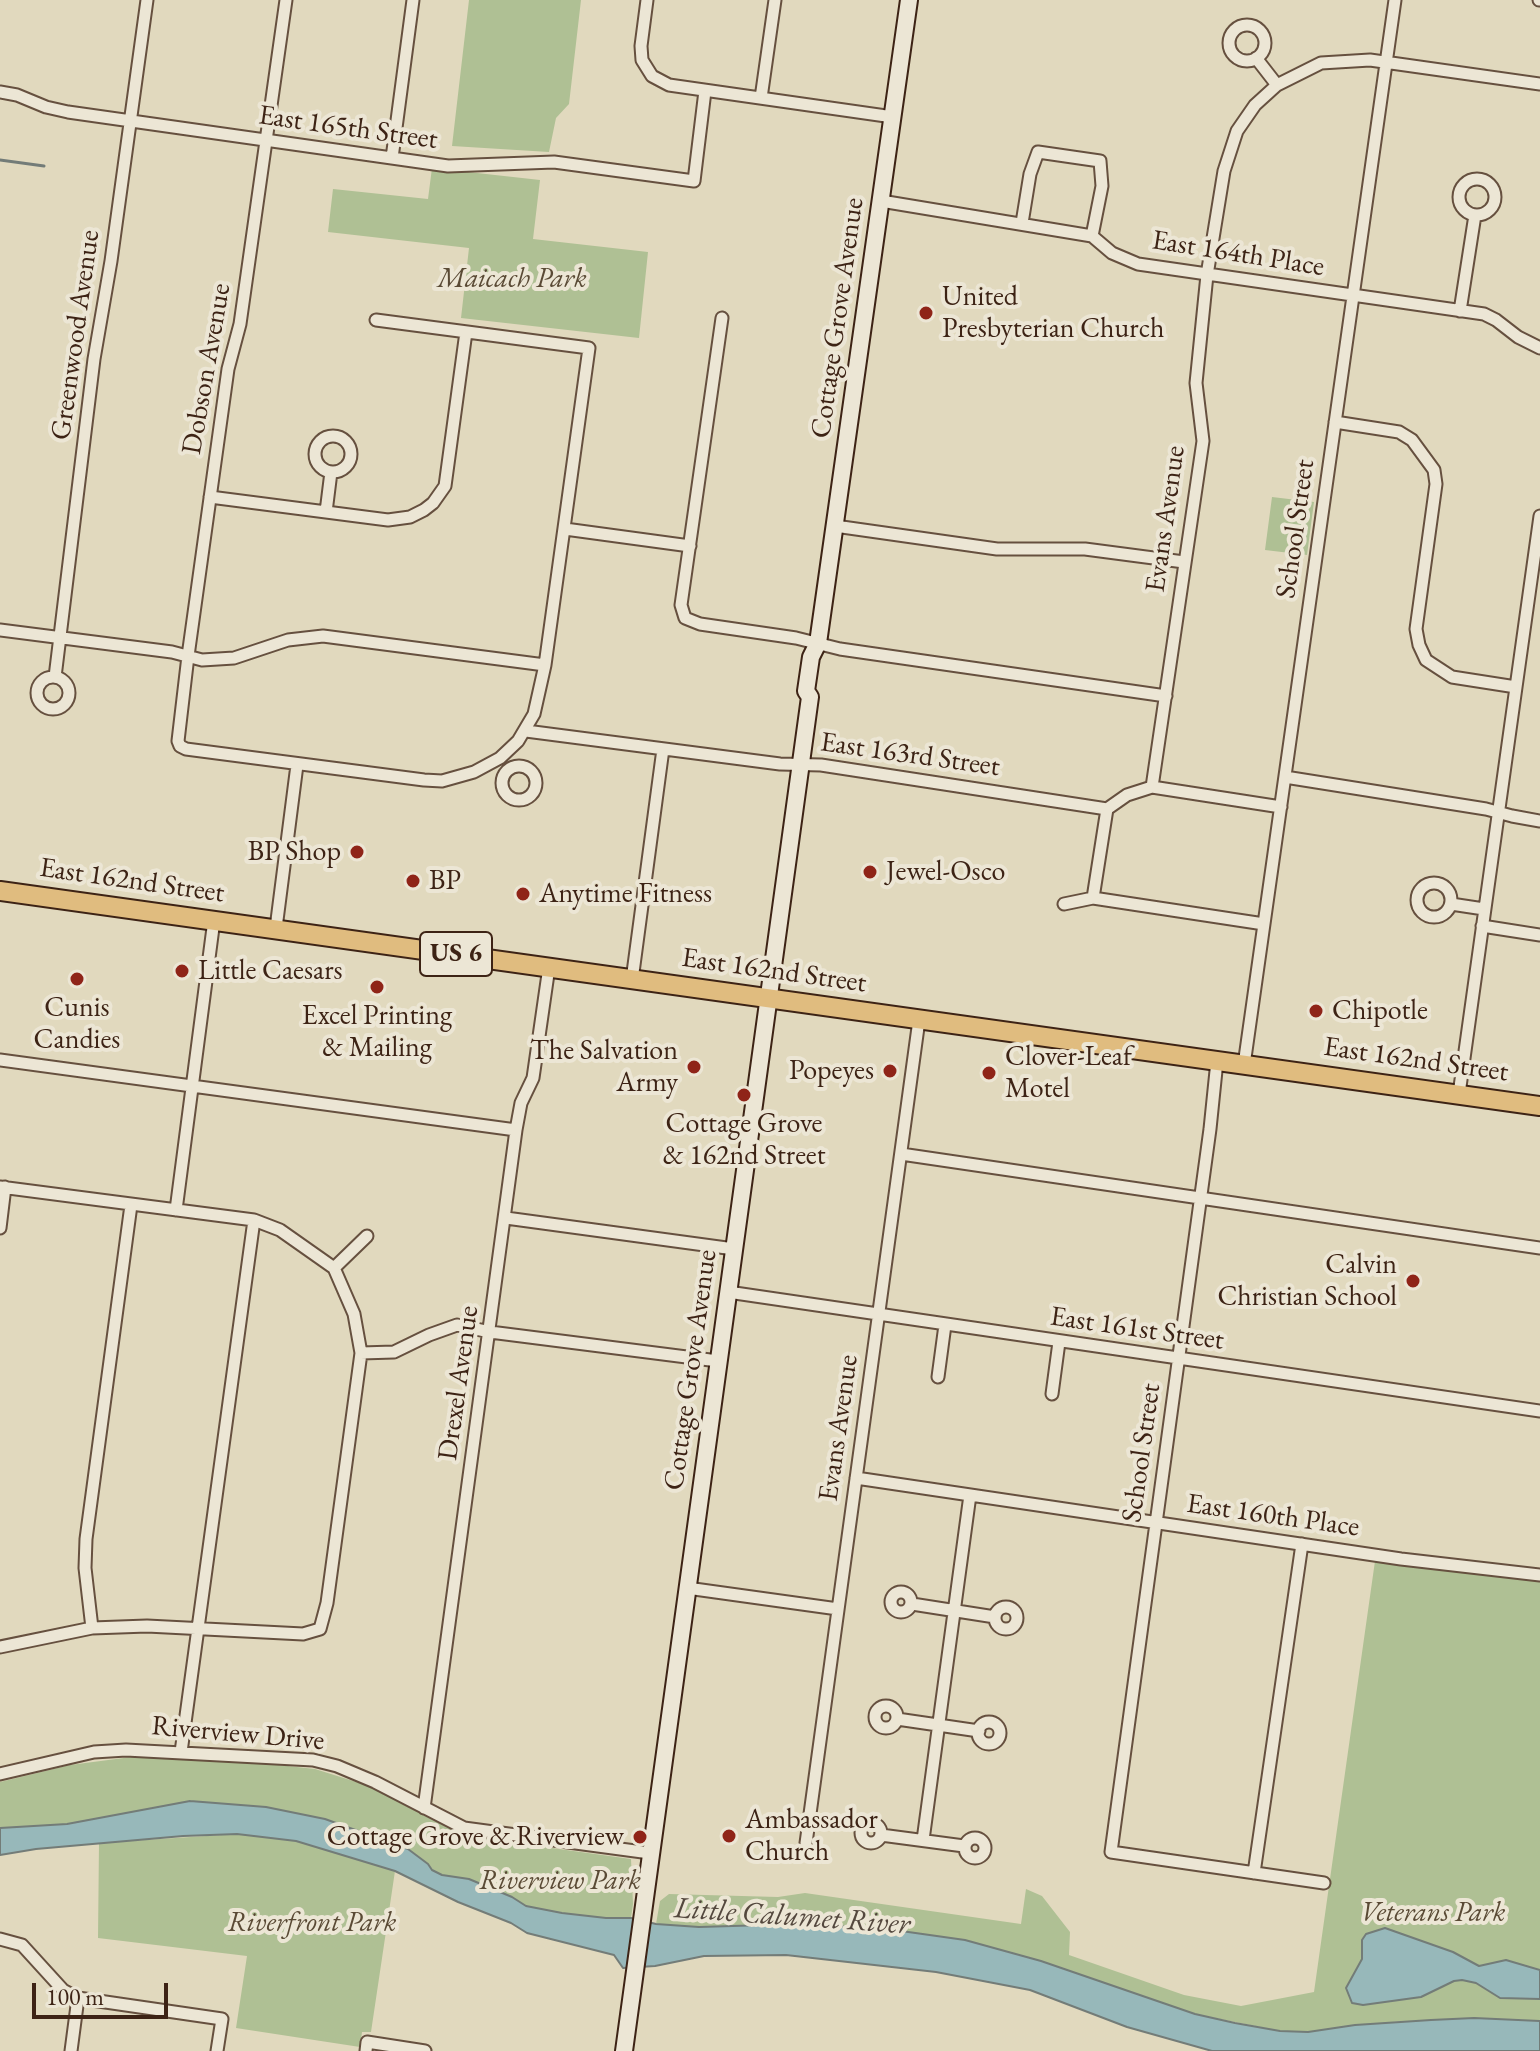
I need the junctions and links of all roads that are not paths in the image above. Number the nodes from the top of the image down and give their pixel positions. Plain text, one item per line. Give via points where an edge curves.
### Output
1 (147, 0) edge
2 (286, 0) edge
3 (413, 0) edge
4 (647, 0) edge
5 (775, 0) edge
6 (909, 0) edge
7 (1395, 0) edge
8 (1256, 58) dead end
9 (1386, 62) junction
10 (1540, 84) edge
11 (1277, 85) junction
12 (705, 91) junction
13 (0, 92) edge
14 (761, 98) junction
15 (893, 117) junction
16 (131, 121) junction
17 (267, 140) junction
18 (392, 158) junction
19 (881, 201) junction
20 (1475, 215) dead end
21 (1022, 223) junction
22 (1092, 236) junction
23 (1207, 275) junction
24 (1352, 296) junction
25 (1460, 311) junction
26 (722, 318) dead end
27 (376, 320) dead end
28 (466, 332) junction
29 (1540, 348) edge
30 (1335, 422) junction
31 (331, 472) dead end
32 (210, 497) junction
33 (326, 512) junction
34 (1540, 516) edge
35 (835, 526) junction
36 (565, 529) junction
37 (690, 546) junction
38 (1184, 562) junction
39 (0, 630) edge
40 (60, 637) junction
41 (818, 643) junction
42 (188, 656) junction
43 (545, 665) junction
44 (55, 677) dead end
45 (1516, 687) junction
46 (1166, 696) junction
47 (526, 731) junction
48 (663, 749) junction
49 (500, 758) junction
50 (801, 764) junction
51 (297, 765) junction
52 (509, 769) dead end
53 (1285, 777) junction
54 (1152, 787) junction
55 (1281, 807) junction
56 (1107, 809) junction
57 (1498, 811) junction
58 (1540, 821) edge
59 (0, 891) edge
60 (1093, 898) junction
61 (1064, 904) dead end
62 (1451, 904) dead end
63 (1484, 909) junction
64 (214, 920) junction
65 (1264, 924) junction
66 (1482, 926) junction
67 (276, 928) junction
68 (1540, 935) edge
69 (549, 967) junction
70 (632, 980) junction
71 (769, 999) junction
72 (919, 1020) junction
73 (0, 1060) edge
74 (1217, 1061) junction
75 (1244, 1065) junction
76 (192, 1085) junction
77 (1459, 1094) junction
78 (1540, 1106) edge
79 (516, 1130) junction
80 (901, 1154) junction
81 (3, 1187) edge
82 (1200, 1198) junction
83 (131, 1205) junction
84 (176, 1210) junction
85 (506, 1218) junction
86 (254, 1220) junction
87 (0, 1228) edge
88 (367, 1236) dead end
89 (1540, 1248) edge
90 (734, 1249) junction
91 (334, 1268) junction
92 (728, 1292) junction
93 (879, 1315) junction
94 (945, 1325) junction
95 (490, 1332) junction
96 (1059, 1342) junction
97 (361, 1353) junction
98 (1178, 1359) junction
99 (718, 1361) junction
100 (938, 1377) dead end
101 (1052, 1394) dead end
102 (1540, 1411) edge
103 (856, 1478) junction
104 (970, 1495) junction
105 (1157, 1523) junction
106 (1302, 1544) junction
107 (1540, 1575) edge
108 (687, 1588) junction
109 (912, 1604) dead end
110 (838, 1609) junction
111 (954, 1610) junction
112 (995, 1617) dead end
113 (92, 1628) junction
114 (199, 1628) junction
115 (0, 1647) edge
116 (897, 1719) dead end
117 (938, 1725) junction
118 (979, 1731) dead end
119 (181, 1752) junction
120 (0, 1774) edge
121 (424, 1808) junction
122 (881, 1835) dead end
123 (923, 1840) junction
124 (806, 1843) dead end
125 (964, 1846) dead end
126 (650, 1853) junction
127 (1254, 1873) junction
128 (1324, 1883) dead end
129 (0, 1939) edge
130 (78, 1998) junction
131 (367, 2046) edge
132 (71, 2051) edge
133 (217, 2051) edge
134 (425, 2051) edge
135 (624, 2051) edge

1 - 16 street, Greenwood Avenue
2 - 17 street, Dobson Avenue
3 - 18 street
4 - 12 street via 641,46 652,76 669,85
5 - 14 street
6 - 15 main road, Cottage Grove Avenue
7 - 9 street, School Street
8 - 11 street
9 - 10 street, Evans Avenue
9 - 11 street, Evans Avenue via 1321,63
9 - 24 street, School Street
11 - 23 street, Evans Avenue via 1255,105 1229,152
12 - 14 street
12 - 18 street, East 165th Street via 694,181 554,162 448,166
13 - 16 street, East 165th Street via 57,110
14 - 15 street
15 - 19 main road, Cottage Grove Avenue
16 - 17 street, East 165th Street
16 - 40 street, Greenwood Avenue via 94,359
17 - 18 street, East 165th Street
17 - 32 street, Dobson Avenue
19 - 21 street, East 164th Place
19 - 35 main road, Cottage Grove Avenue
20 - 25 street
21 - 22 street, East 164th Place
21 - 22 street via 1038,152 1100,161 1102,186
22 - 23 street, East 164th Place via 1112,253 1138,264
23 - 24 street, East 164th Place
23 - 38 street, Evans Avenue via 1196,383 1203,441
24 - 25 street, East 164th Place
24 - 30 street, School Street
25 - 29 street, East 164th Place via 1493,318
26 - 37 street
27 - 28 street
28 - 33 street via 445,486 433,503 400,520
28 - 36 street via 589,348
30 - 45 street via 1399,432 1412,440 1434,470 1416,629 1426,660 1452,677
30 - 53 street, School Street
31 - 33 street
32 - 33 street
32 - 42 street, Dobson Avenue
34 - 45 street
35 - 38 street via 997,549 1085,549
35 - 41 main road, Cottage Grove Avenue
36 - 37 street
36 - 43 street
37 - 41 street via 681,605 685,618
38 - 46 street, Evans Avenue
39 - 40 street
40 - 42 street
40 - 44 street, Greenwood Avenue
41 - 46 street
41 - 50 main road, Cottage Grove Avenue via 806,691 810,697
42 - 43 street via 234,658 288,640 323,636
42 - 51 street, Dobson Avenue via 180,746
43 - 47 street
45 - 57 street
46 - 54 street, Evans Avenue
47 - 48 street, East 163rd Street
47 - 49 street
48 - 50 street, East 163rd Street
48 - 70 street
49 - 51 street via 442,781
49 - 52 street
50 - 56 street, East 163rd Street
50 - 71 main road, Cottage Grove Avenue
51 - 67 street
53 - 55 street, School Street
53 - 57 street
54 - 55 street
54 - 56 street
55 - 65 street, School Street
56 - 60 street
57 - 58 street
57 - 63 street
59 - 64 main road, East 162nd Street / US 6
60 - 61 street
60 - 65 street
62 - 63 street
63 - 66 street
64 - 67 main road, East 162nd Street / US 6
64 - 76 street
65 - 75 street, School Street
66 - 68 street
66 - 77 street
67 - 69 main road, East 162nd Street / US 6
69 - 70 main road, East 162nd Street / US 6
69 - 79 street, Drexel Avenue via 533,1078
70 - 71 main road, East 162nd Street / US 6
71 - 72 main road, East 162nd Street / US 6
71 - 90 main road, Cottage Grove Avenue
72 - 74 main road, East 162nd Street / US 6
72 - 80 street, Evans Avenue
73 - 76 street
74 - 75 main road, East 162nd Street / US 6
74 - 82 street, School Street
75 - 77 main road, East 162nd Street / US 6
76 - 79 street
76 - 84 street
77 - 78 main road, East 162nd Street / US 6
79 - 85 street, Drexel Avenue
80 - 82 street
80 - 93 street, Evans Avenue
81 - 83 street
81 - 87 street
82 - 89 street
82 - 98 street, School Street
83 - 84 street
83 - 113 street via 86,1539
84 - 86 street
85 - 90 street
85 - 95 street, Drexel Avenue
86 - 91 street via 288,1234
86 - 114 street
88 - 91 street
90 - 92 main road, Cottage Grove Avenue
91 - 97 street via 354,1314
92 - 93 street, East 161st Street
92 - 99 main road, Cottage Grove Avenue
93 - 94 street, East 161st Street
93 - 103 street, Evans Avenue
94 - 96 street, East 161st Street
94 - 100 street
95 - 97 street via 457,1325 394,1352
95 - 99 street
95 - 121 street, Drexel Avenue
96 - 98 street, East 161st Street
96 - 101 street
97 - 114 street via 320,1629 303,1634
98 - 102 street, East 161st Street
98 - 105 street, School Street
99 - 108 main road, Cottage Grove Avenue
103 - 104 street, East 160th Place
103 - 110 street, Evans Avenue
104 - 105 street, East 160th Place
104 - 111 street
105 - 106 street, East 160th Place
105 - 127 street, School Street via 1111,1852
106 - 107 street, East 160th Place
106 - 127 street
108 - 110 street
108 - 126 main road, Cottage Grove Avenue
109 - 111 street
110 - 124 street, Evans Avenue
111 - 112 street
111 - 117 street
113 - 114 street
113 - 115 street
114 - 119 street
116 - 117 street
117 - 118 street
117 - 123 street
119 - 120 street, Riverview Drive via 94,1752
119 - 121 street, Riverview Drive via 313,1760 364,1777
121 - 126 street, Riverview Drive via 487,1833
122 - 123 street
123 - 125 street
126 - 135 main road, Cottage Grove Avenue
127 - 128 street
129 - 130 street via 22,1945 63,1990
130 - 132 street
130 - 133 street via 222,2019
131 - 134 street

